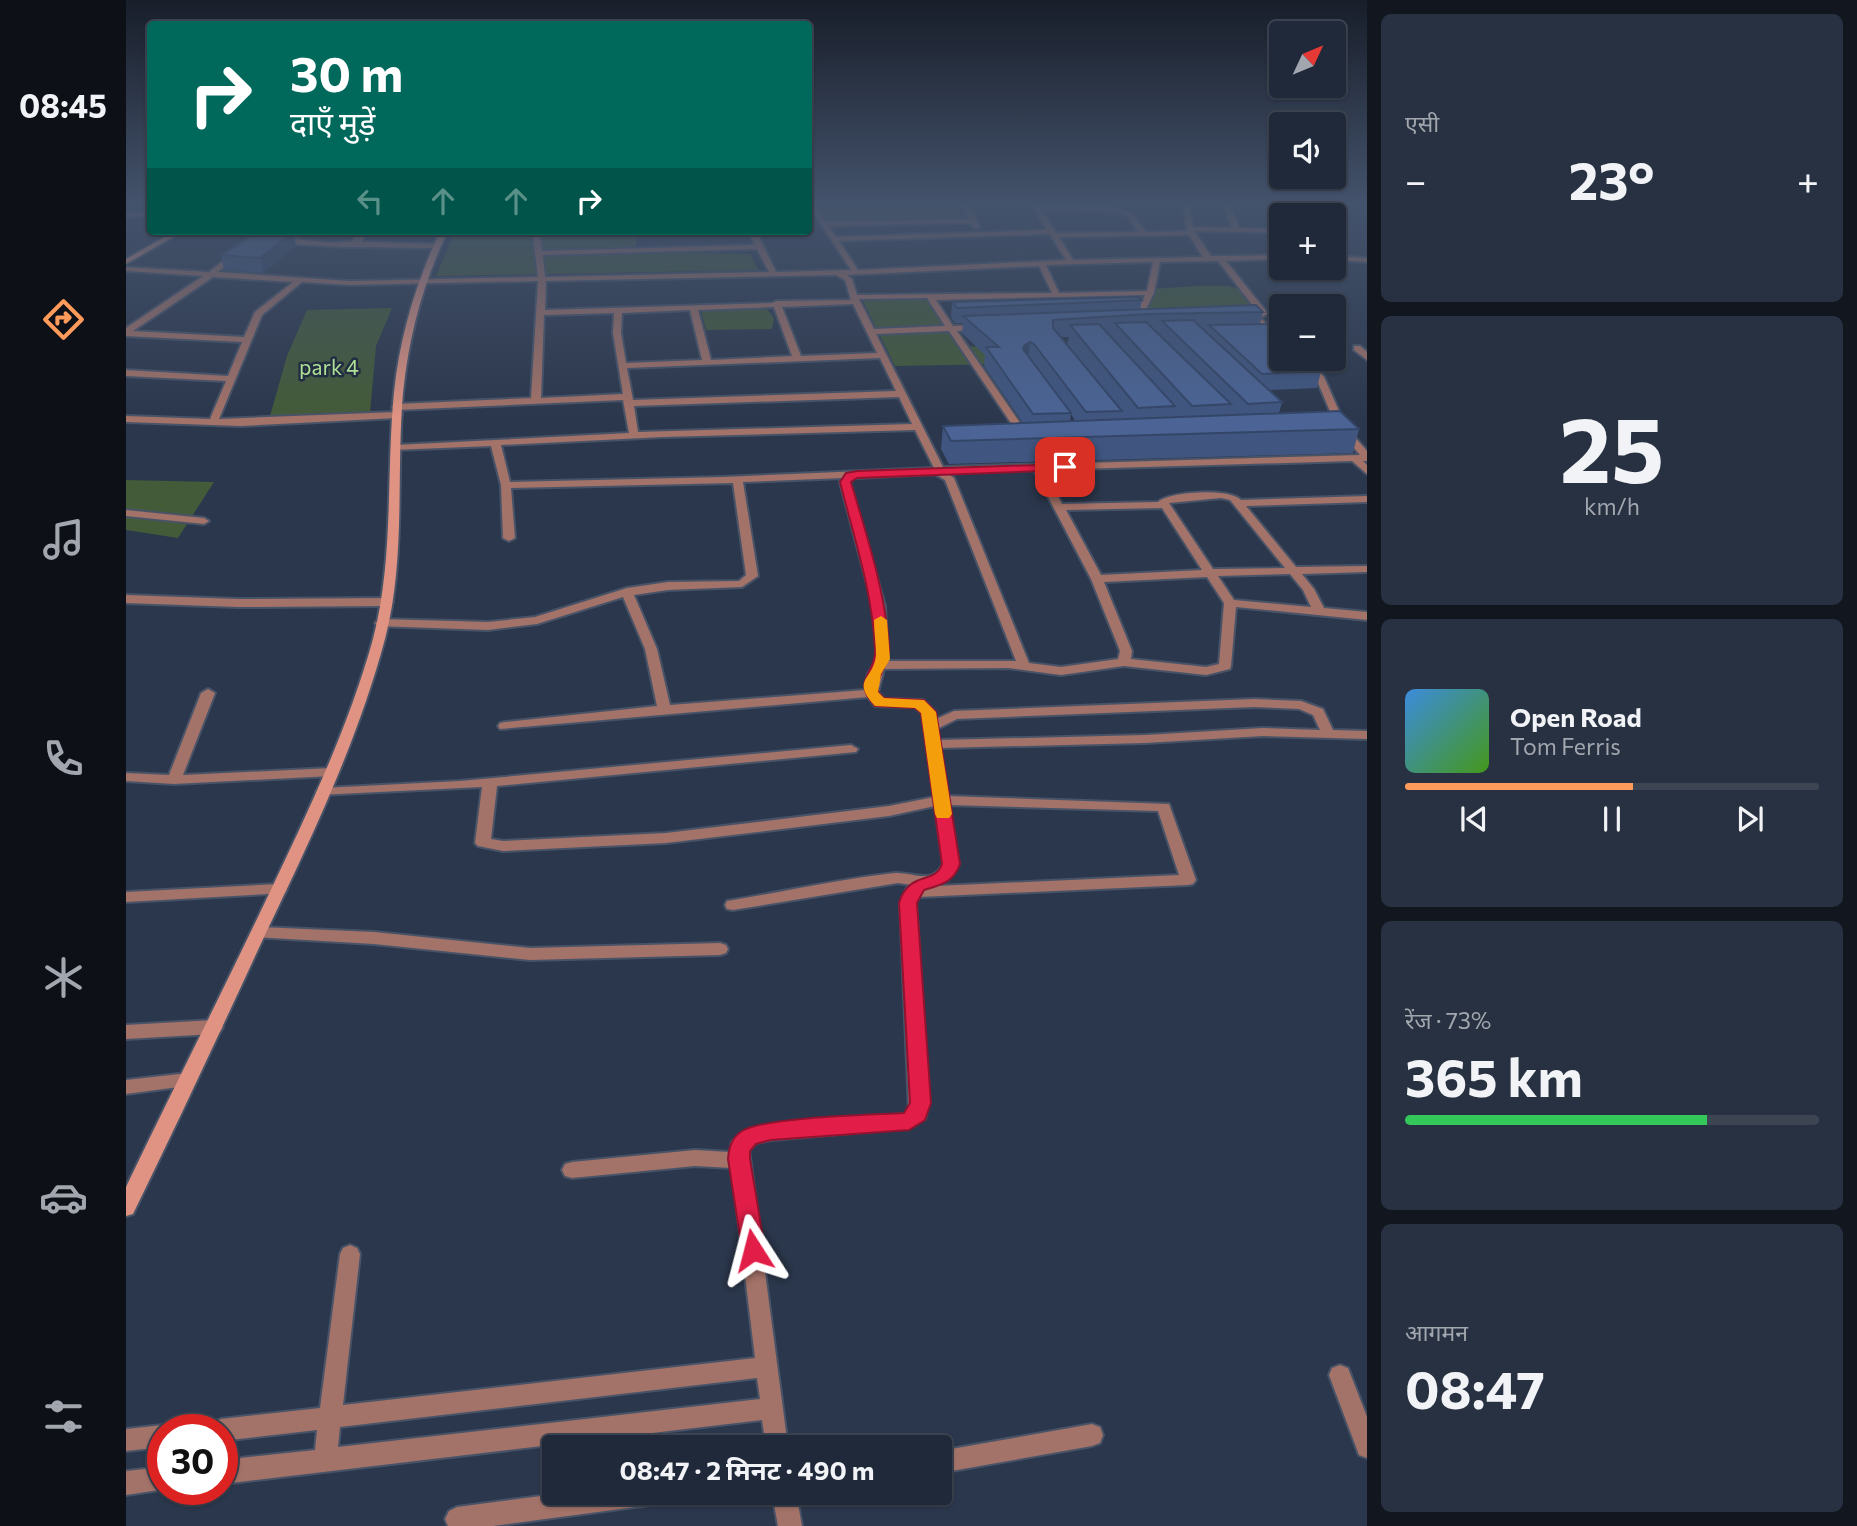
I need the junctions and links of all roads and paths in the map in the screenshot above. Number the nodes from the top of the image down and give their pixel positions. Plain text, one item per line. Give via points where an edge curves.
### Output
1 (210, 275) edge
2 (213, 275) edge
3 (423, 275) edge
4 (542, 275) edge
5 (688, 275) edge
6 (842, 275) edge
7 (1047, 275) edge
8 (1154, 275) edge
9 (1234, 275) edge
10 (542, 279) junction
11 (299, 281) junction
12 (420, 283) junction
13 (1150, 293) junction
14 (1056, 294) junction
15 (932, 298) junction
16 (855, 299) junction
17 (776, 303) junction
18 (693, 306) junction
19 (1133, 307) edge
20 (1143, 307) junction
21 (618, 309) junction
22 (541, 313) junction
23 (940, 313) junction
24 (953, 313) edge
25 (1255, 317) junction
26 (1242, 318) edge
27 (1141, 322) edge
28 (990, 327) edge
29 (952, 328) junction
30 (126, 332) edge
31 (871, 332) junction
32 (1269, 332) edge
33 (1258, 334) edge
34 (1269, 334) edge
35 (246, 340) junction
36 (1357, 348) dead end
37 (883, 355) junction
38 (1367, 357) edge
39 (797, 358) junction
40 (707, 361) junction
41 (622, 366) junction
42 (1316, 371) edge
43 (126, 373) edge
44 (230, 379) junction
45 (902, 394) junction
46 (536, 400) junction
47 (628, 400) junction
48 (397, 411) junction
49 (126, 419) edge
50 (213, 423) junction
51 (919, 427) junction
52 (1342, 428) junction
53 (1329, 429) edge
54 (634, 436) junction
55 (1040, 439) edge
56 (1007, 440) edge
57 (1027, 440) junction
58 (495, 442) junction
59 (927, 443) junction
60 (940, 443) dead end
61 (396, 449) junction
62 (1367, 457) edge
63 (1354, 458) junction
64 (1038, 468) junction
65 (938, 470) junction
66 (1367, 471) edge
67 (850, 476) junction
68 (738, 480) junction
69 (506, 485) junction
70 (1367, 499) edge
71 (1239, 503) junction
72 (1163, 505) junction
73 (1059, 507) junction
74 (126, 513) edge
75 (204, 522) dead end
76 (509, 538) dead end
77 (1367, 569) edge
78 (1293, 572) junction
79 (1209, 573) junction
80 (1097, 579) junction
81 (627, 592) junction
82 (126, 599) edge
83 (387, 602) junction
84 (1230, 603) junction
85 (1320, 612) junction
86 (1367, 616) edge
87 (381, 623) junction
88 (1124, 662) junction
89 (881, 665) junction
90 (1024, 666) junction
91 (871, 693) junction
92 (208, 694) dead end
93 (664, 710) junction
94 (505, 726) dead end
95 (1328, 733) junction
96 (1367, 735) edge
97 (932, 736) junction
98 (851, 749) dead end
99 (332, 772) junction
100 (126, 778) edge
101 (174, 780) junction
102 (490, 782) junction
103 (324, 792) junction
104 (941, 800) junction
105 (928, 883) junction
106 (279, 889) junction
107 (911, 892) junction
108 (126, 897) edge
109 (733, 905) dead end
110 (260, 933) junction
111 (720, 949) dead end
112 (214, 1027) junction
113 (126, 1032) edge
114 (188, 1080) junction
115 (126, 1087) edge
116 (739, 1159) junction
117 (572, 1170) dead end
118 (126, 1208) edge
119 (350, 1254) dead end
120 (767, 1367) junction
121 (1340, 1375) dead end
122 (772, 1408) junction
123 (238, 1431) edge
124 (775, 1435) edge
125 (1092, 1435) dead end
126 (147, 1438) edge
127 (327, 1439) junction
128 (126, 1440) edge
129 (1367, 1447) edge
130 (952, 1460) edge
131 (238, 1467) edge
132 (147, 1481) edge
133 (126, 1483) edge
134 (561, 1505) edge
135 (786, 1505) edge
136 (457, 1519) dead end
137 (790, 1526) edge

1 - 30 street
2 - 11 street
3 - 12 street
4 - 10 street
5 - 10 street
6 - 16 street via 848,279
7 - 14 street
8 - 13 street
9 - 25 street via 1263,314
10 - 12 street
10 - 22 street
11 - 12 street
11 - 35 street via 258,314
12 - 48 street via 403,346
13 - 14 street
13 - 20 street
14 - 15 street
15 - 16 street via 915,294
15 - 23 street
16 - 17 street
16 - 31 street
17 - 18 street
17 - 39 street
18 - 21 street
18 - 40 street
19 - 20 street
20 - 27 street via 1152,318
21 - 22 street
21 - 41 street
22 - 46 street
23 - 24 street
23 - 29 street
25 - 26 street
25 - 32 street
28 - 29 street
29 - 31 street
29 - 57 street
30 - 35 street
31 - 37 street
33 - 34 street
35 - 44 street
36 - 38 street
37 - 39 street
37 - 45 street
39 - 40 street
40 - 41 street
41 - 47 street
42 - 52 street
43 - 44 street
44 - 50 street
45 - 47 street
45 - 51 street
46 - 47 street
46 - 48 street
47 - 54 street
48 - 50 street
48 - 61 street
49 - 50 street
51 - 54 street
51 - 59 street
52 - 53 street
52 - 62 street
54 - 58 street
55 - 57 street
56 - 57 street
58 - 61 street
58 - 69 street
59 - 60 street
59 - 65 street
61 - 83 street
62 - 63 street
63 - 64 street
63 - 66 street
64 - 65 street
64 - 73 street
65 - 67 street
65 - 90 street via 949,478
67 - 68 street
67 - 89 street via 845,482 879,606
68 - 69 street
68 - 81 street via 752,576 749,581
69 - 76 street
70 - 71 street
71 - 72 street via 1221,495 1168,499
71 - 78 street
72 - 73 street
72 - 79 street
73 - 80 street
74 - 75 street
77 - 78 street
78 - 79 street
78 - 85 street
79 - 80 street
79 - 84 street
80 - 88 street via 1126,651
81 - 87 street via 537,620 488,626
81 - 93 street via 651,649
82 - 83 street
83 - 87 street
84 - 85 street
84 - 88 street via 1225,667 1206,671
85 - 86 street
87 - 99 street
88 - 90 street via 1061,671
89 - 90 street
89 - 91 street via 874,674
91 - 93 street
91 - 97 street via 880,703 925,707
92 - 101 street
93 - 94 street
95 - 96 street
95 - 97 street via 1145,739
95 - 97 street via 1318,712 1301,705 1254,703 954,715
97 - 104 street
98 - 102 street
99 - 101 street
99 - 103 street
100 - 101 street
102 - 103 street
102 - 104 street via 483,843 503,846 666,838 889,811
103 - 106 street
104 - 105 street via 951,864 942,878
104 - 107 street via 1164,807 1188,880
105 - 107 street
105 - 109 street via 898,878
106 - 108 street
106 - 110 street
107 - 116 street via 918,1114 909,1121 750,1137 739,1148
110 - 111 street via 374,938 530,954
110 - 112 street
112 - 113 street
112 - 114 street
114 - 115 street
114 - 118 street
116 - 117 street via 695,1158
116 - 120 street
119 - 127 street
120 - 122 street
120 - 127 street
121 - 129 street
122 - 124 street
122 - 127 street
123 - 127 street
125 - 130 street
126 - 128 street
127 - 131 street
132 - 133 street
134 - 136 street
135 - 137 street

